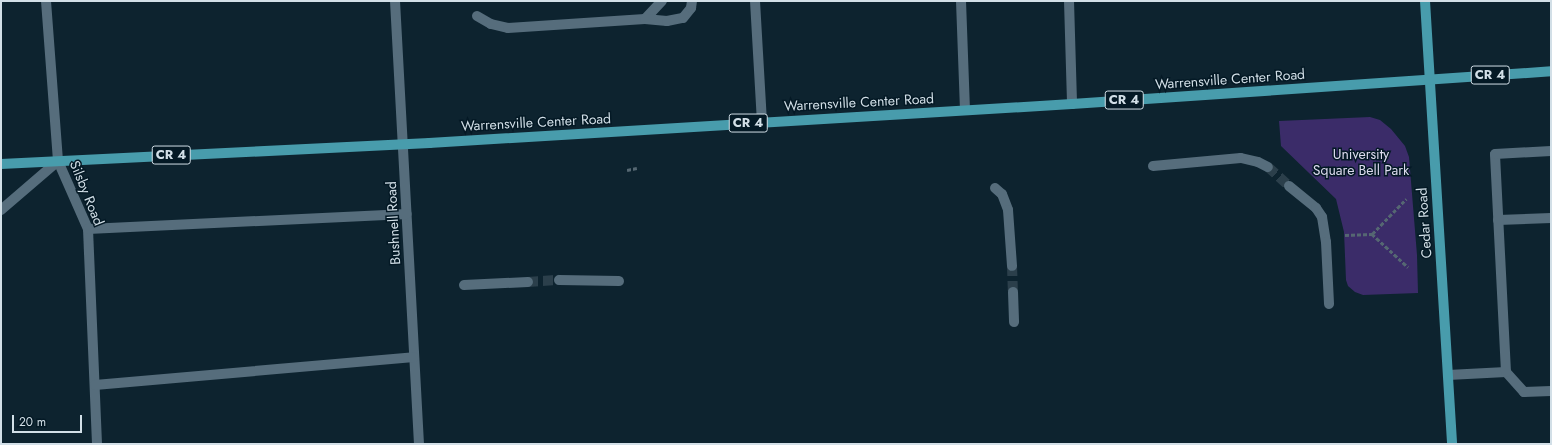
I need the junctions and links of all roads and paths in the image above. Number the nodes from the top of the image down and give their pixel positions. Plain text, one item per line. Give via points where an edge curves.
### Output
1 (46, 1) edge
2 (395, 1) edge
3 (662, 1) edge
4 (692, 1) edge
5 (755, 1) edge
6 (961, 1) edge
7 (1069, 1) edge
8 (1426, 1) edge
9 (477, 16) dead end
10 (645, 19) junction
11 (1551, 71) edge
12 (1430, 79) junction
13 (1072, 104) junction
14 (965, 110) junction
15 (762, 122) junction
16 (403, 144) junction
17 (1551, 151) edge
18 (58, 161) junction
19 (1, 164) edge
20 (1152, 166) dead end
21 (1268, 167) tunnel mouth
22 (637, 168) dead end
23 (627, 170) dead end
24 (1289, 186) tunnel mouth
25 (995, 188) dead end
26 (1406, 199) dead end
27 (1, 210) edge
28 (407, 214) junction
29 (1551, 218) edge
30 (1498, 220) junction
31 (88, 229) junction
32 (1372, 234) junction
33 (1345, 235) dead end
34 (1012, 266) tunnel mouth
35 (1408, 267) dead end
36 (559, 280) tunnel mouth
37 (619, 281) dead end
38 (528, 282) tunnel mouth
39 (464, 285) dead end
40 (1012, 292) tunnel mouth
41 (1329, 304) dead end
42 (1014, 322) dead end
43 (414, 357) junction
44 (1506, 372) junction
45 (1448, 374) junction
46 (95, 385) junction
47 (1551, 390) edge
48 (97, 444) edge
49 (419, 444) edge
50 (1452, 444) edge

1 - 18 street, Silsby Road
2 - 16 street, Bushnell Road
3 - 10 street
4 - 10 street via 691,8 683,18 667,21
5 - 15 street
6 - 14 street
7 - 13 street
8 - 12 main road, Cedar Road
9 - 10 street via 491,24 508,28
11 - 12 main road, Warrensville Center Road / CR 4
12 - 13 main road, Warrensville Center Road / CR 4
12 - 45 main road, Cedar Road
13 - 14 main road, Warrensville Center Road / CR 4
14 - 15 main road, Warrensville Center Road / CR 4
15 - 16 main road, Warrensville Center Road / CR 4
16 - 18 main road, Warrensville Center Road / CR 4
16 - 28 street, Bushnell Road
17 - 30 street via 1495,154
18 - 19 main road, Warrensville Center Road / CR 4
18 - 27 street
18 - 31 street, Silsby Road
20 - 21 street via 1240,158
22 - 23 path
24 - 41 street via 1316,208 1322,217
25 - 34 street via 1002,194 1008,210
26 - 32 path
28 - 31 street
28 - 43 street, Bushnell Road
29 - 30 street
30 - 44 street
31 - 46 street, Silsby Road
32 - 33 path
32 - 35 path
36 - 37 street
38 - 39 street
40 - 42 street
43 - 46 street
43 - 49 street, Bushnell Road
44 - 45 street
44 - 47 street via 1524,392
45 - 50 main road, Cedar Road
46 - 48 street, Silsby Road

